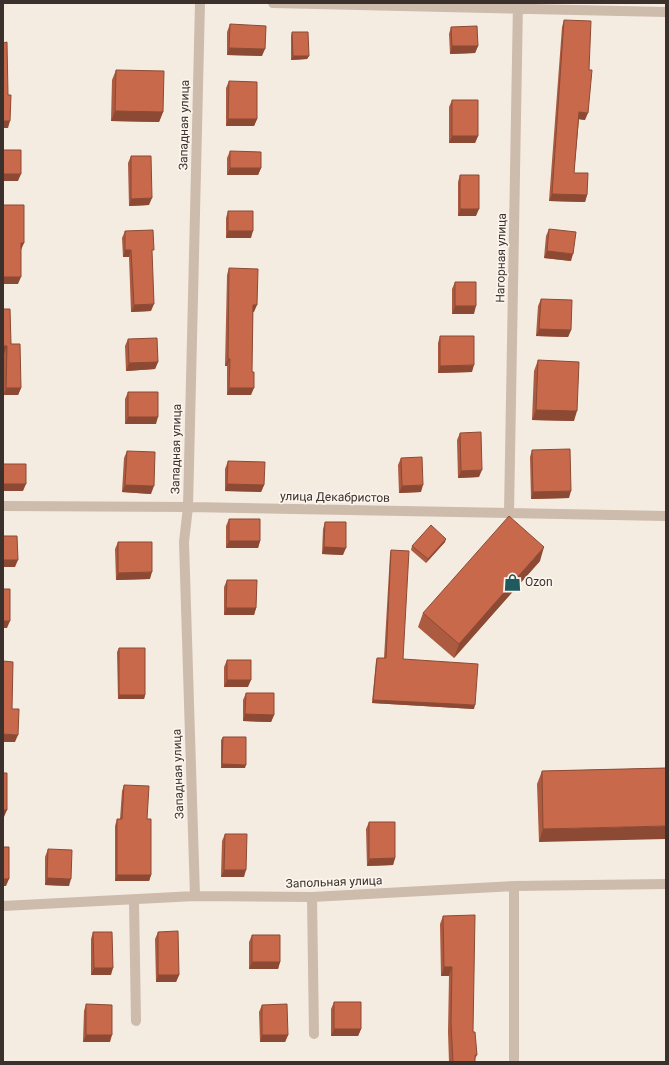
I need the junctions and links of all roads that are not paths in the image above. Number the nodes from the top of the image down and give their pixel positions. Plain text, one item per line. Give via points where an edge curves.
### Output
1 (200, 3) edge
2 (273, 3) edge
3 (518, 6) edge
4 (666, 12) edge
5 (3, 506) edge
6 (188, 507) junction
7 (510, 513) junction
8 (666, 516) edge
9 (666, 884) edge
10 (514, 886) junction
11 (195, 896) junction
12 (312, 897) junction
13 (134, 901) junction
14 (3, 906) edge
15 (136, 1021) dead end
16 (314, 1034) dead end
17 (514, 1062) edge

1 - 6 street, Западная улица
2 - 3 street
3 - 4 street
3 - 7 street, Нагорная улица
5 - 6 street, улица Декабристов
6 - 7 street, улица Декабристов
6 - 11 street, Западная улица via 184,542
7 - 8 street, улица Декабристов
9 - 10 street, Запольная улица
10 - 12 street, Запольная улица
10 - 17 street
11 - 12 street, Запольная улица
11 - 13 street, Запольная улица
12 - 16 street
13 - 14 street, Запольная улица
13 - 15 street

